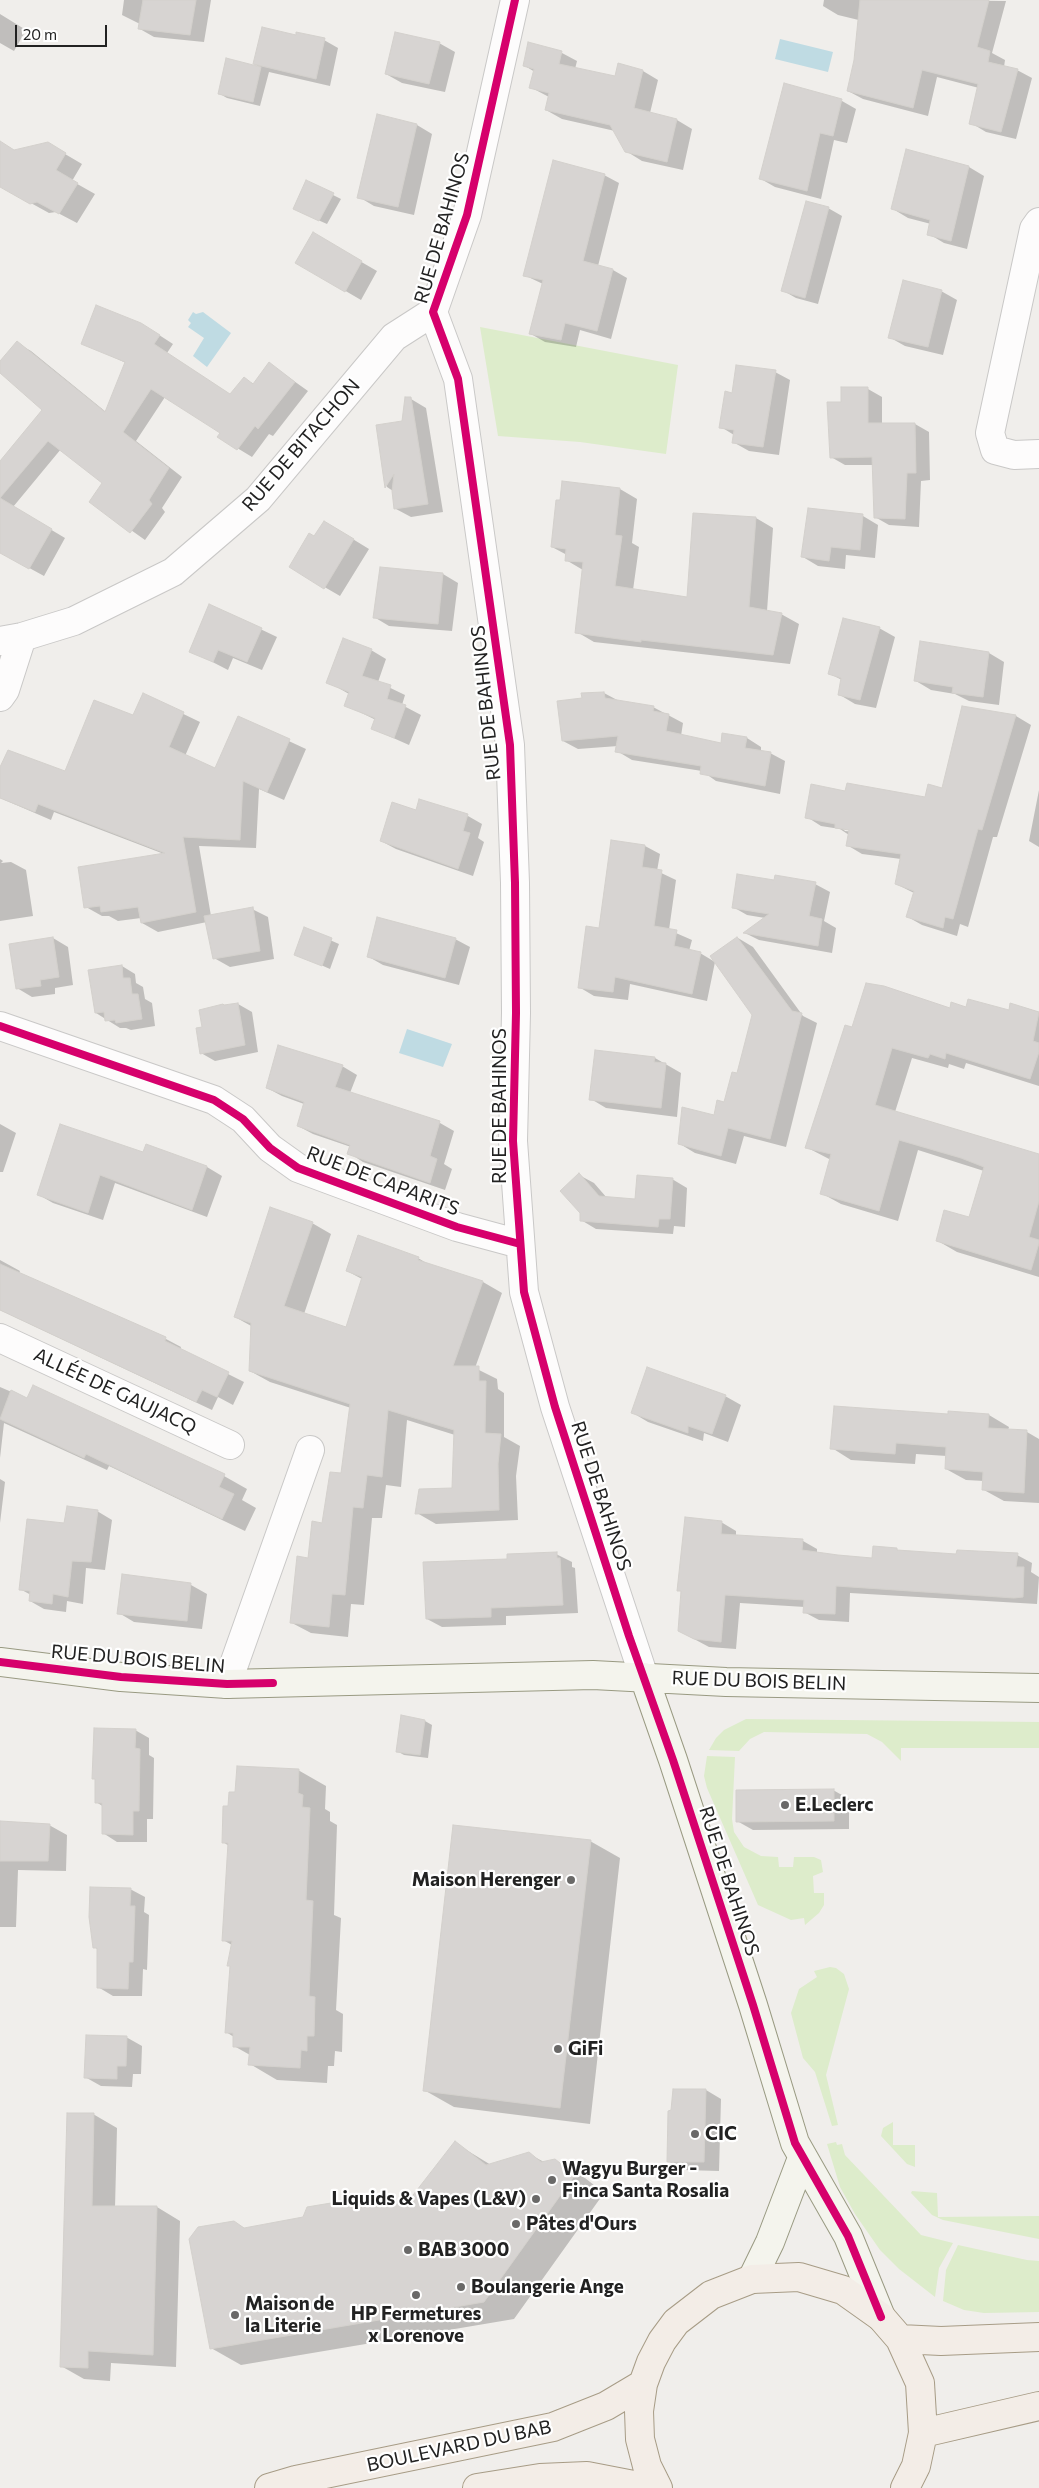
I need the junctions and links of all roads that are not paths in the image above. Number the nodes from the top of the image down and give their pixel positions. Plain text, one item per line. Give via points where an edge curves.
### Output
1 (515, 0) edge
2 (1039, 222) edge
3 (433, 312) junction
4 (1039, 454) edge
5 (11, 639) edge
6 (0, 697) edge
7 (0, 1026) edge
8 (520, 1244) junction
9 (0, 1338) edge
10 (230, 1445) dead end
11 (310, 1450) dead end
12 (0, 1662) edge
13 (644, 1677) junction
14 (227, 1684) junction
15 (1039, 1688) edge
16 (802, 2158) junction
17 (752, 2279) junction
18 (882, 2317) junction
19 (1039, 2337) edge
20 (900, 2339) junction
21 (643, 2384) junction
22 (1039, 2406) edge
23 (923, 2433) junction
24 (269, 2488) edge
25 (477, 2488) edge
26 (648, 2488) edge
27 (658, 2488) edge
28 (905, 2488) edge

1 - 3 street, RUE DE BAHINOS via 467,215
2 - 4 street via 1034,229 990,433 995,450 1014,455
3 - 5 street, RUE DE BITACHON via 394,337 258,499 173,572 74,621
3 - 8 street, RUE DE BAHINOS via 458,379 510,745 516,1003 513,1141
5 - 6 street via 6,690
7 - 8 street, RUE DE CAPARITS via 214,1100 242,1119 270,1148 298,1168 457,1227
8 - 13 street, RUE DE BAHINOS via 524,1292 555,1407
9 - 10 street, ALLÉE DE GAUJACQ
11 - 14 street
12 - 14 street, RUE DU BOIS BELIN
13 - 14 street, RUE DU BOIS BELIN via 593,1675
13 - 15 street, RUE DU BOIS BELIN via 726,1682
13 - 16 street, RUE DE BAHINOS via 753,2005 794,2143
16 - 17 street via 774,2234
16 - 18 street, RUE DE BAHINOS via 848,2236
17 - 18 main road via 799,2277 843,2290
17 - 21 main road via 711,2295 676,2322 650,2362
18 - 20 main road
19 - 20 main road
20 - 23 main road via 920,2383
21 - 24 main road, BOULEVARD DU BAB via 606,2406 553,2427
21 - 27 main road via 639,2411 640,2439 647,2466
22 - 23 main road
23 - 28 main road via 916,2466
25 - 26 main road via 540,2478 587,2476

